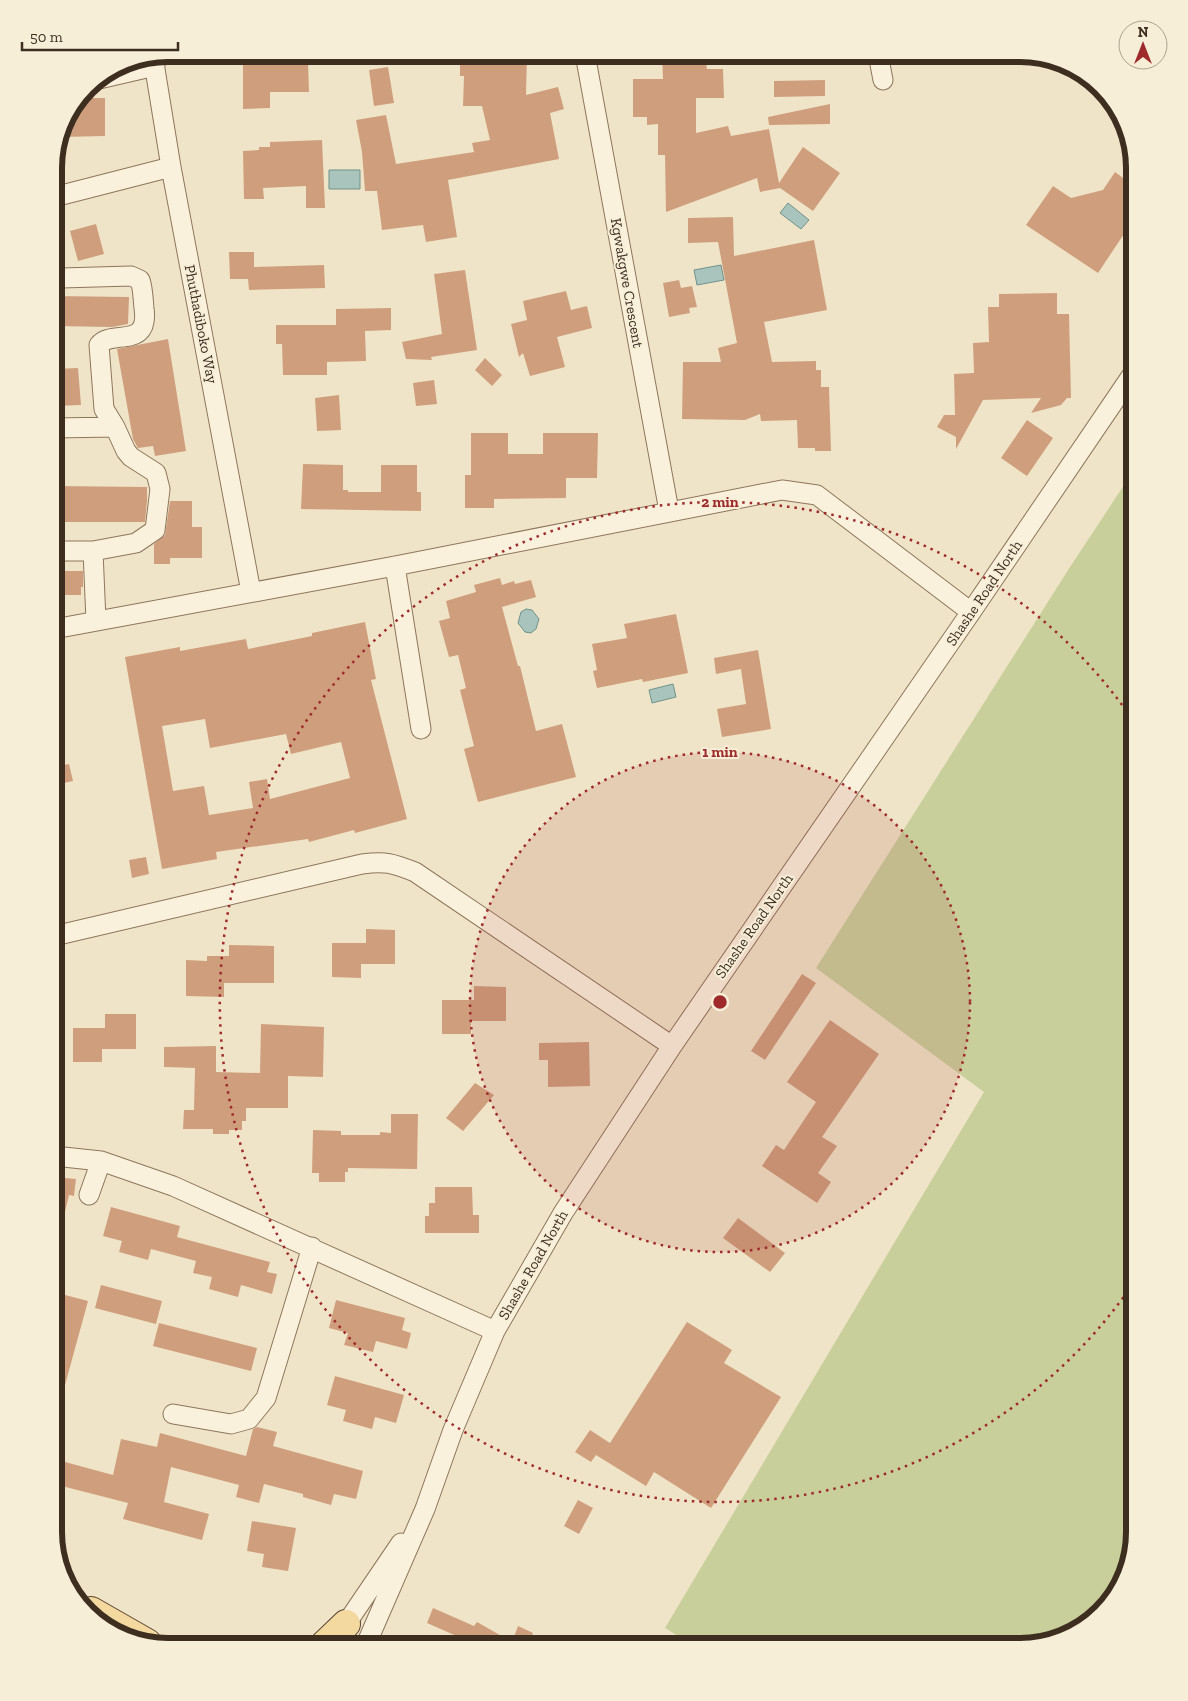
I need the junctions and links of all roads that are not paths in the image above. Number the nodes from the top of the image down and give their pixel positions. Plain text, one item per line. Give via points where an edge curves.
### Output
1 (586, 63) edge
2 (880, 63) edge
3 (154, 64) edge
4 (883, 80) dead end
5 (171, 167) junction
6 (63, 195) edge
7 (63, 278) edge
8 (1126, 384) edge
9 (115, 427) junction
10 (63, 428) edge
11 (669, 511) junction
12 (63, 551) edge
13 (92, 551) junction
14 (395, 566) junction
15 (251, 592) junction
16 (971, 612) junction
17 (96, 621) junction
18 (63, 627) edge
19 (421, 729) dead end
20 (63, 934) edge
21 (672, 1046) junction
22 (63, 1157) edge
23 (101, 1161) junction
24 (89, 1195) dead end
25 (312, 1247) junction
26 (495, 1331) junction
27 (173, 1414) dead end
28 (425, 1509) junction
29 (340, 1635) edge
30 (369, 1638) edge

1 - 11 street, Kgwakgwe Crescent
2 - 4 street
3 - 5 street, Phuthadiboko Way
5 - 6 street
5 - 15 street, Phuthadiboko Way
7 - 9 street via 131,276 138,278 141,284 145,316 141,328 130,337 103,340 98,345 104,409
8 - 16 street, Shashe Road North
9 - 10 street
9 - 13 street via 126,452 156,473 160,489 155,530 136,543
11 - 14 street
11 - 16 street via 782,490 817,495
12 - 13 street
13 - 17 street
14 - 15 street
14 - 19 street
15 - 17 street
16 - 21 street, Shashe Road North
17 - 18 street
20 - 21 street via 362,864 383,862 415,872
21 - 26 street, Shashe Road North via 563,1213
22 - 23 street
23 - 24 street
23 - 25 street via 174,1186
25 - 26 street
25 - 27 street via 266,1398 249,1419 231,1424
26 - 28 street, Shashe Road North via 453,1430
28 - 29 street, Shashe Road North
28 - 30 street, Shashe Road North

